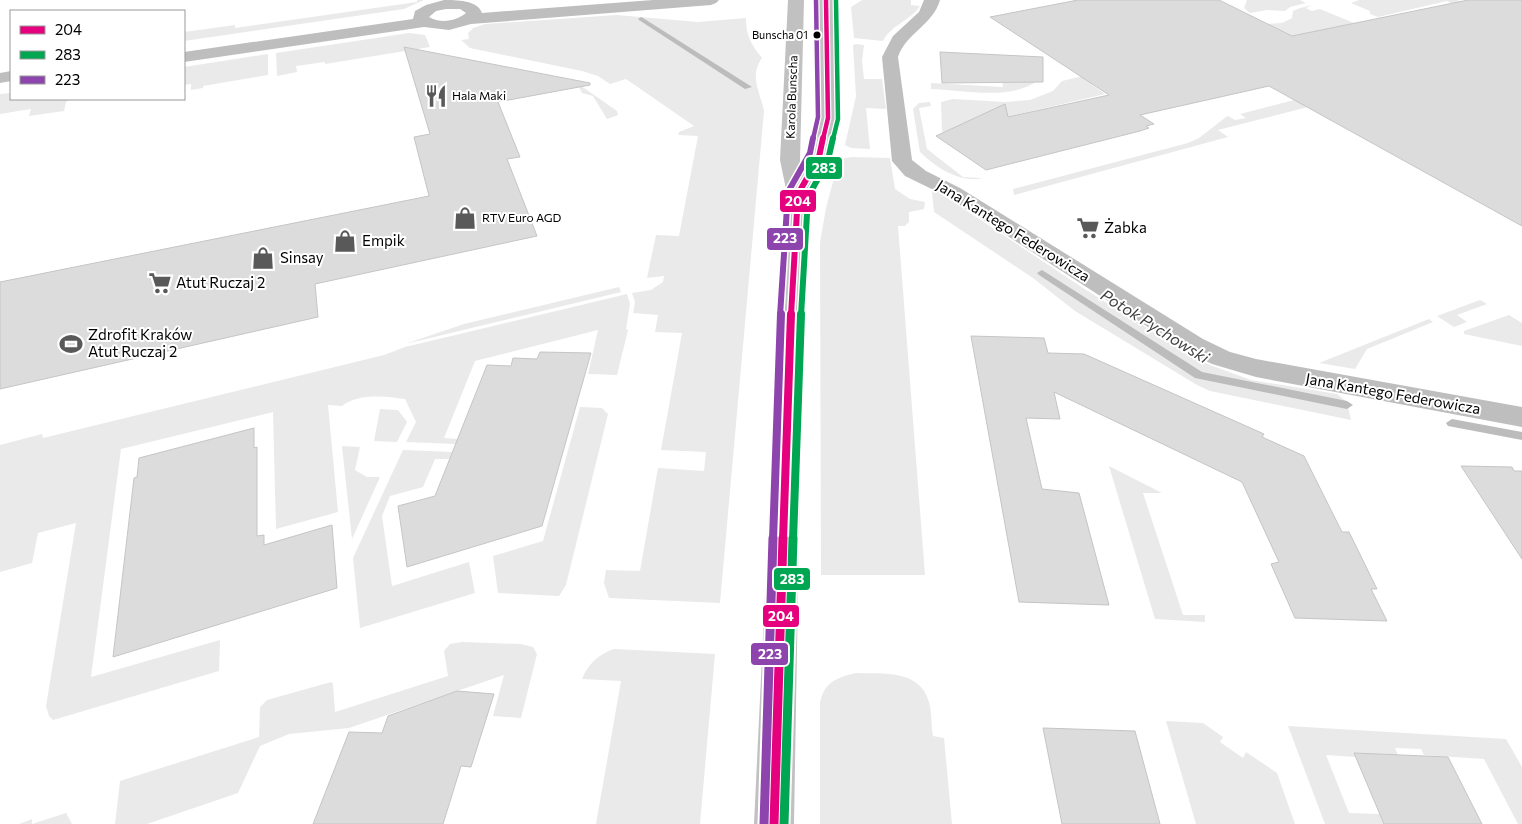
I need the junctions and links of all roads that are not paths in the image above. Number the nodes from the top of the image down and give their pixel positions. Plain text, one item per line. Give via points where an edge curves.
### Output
1 (594, 0) edge
2 (711, 0) edge
3 (796, 0) edge
4 (826, 0) edge
5 (932, 0) edge
6 (471, 13) junction
7 (422, 18) junction
8 (185, 50) edge
9 (185, 57) edge
10 (798, 194) junction
11 (1522, 417) edge
12 (774, 824) edge

1 - 6 street
2 - 6 street
3 - 10 main road, Karola Bunscha via 790,160
4 - 10 main road, Karola Bunscha via 828,118 819,157
5 - 11 street, Jana Kantego Federowicza via 928,12 898,38 890,57 902,161 912,172 944,186 1177,334 1221,358 1256,368
6 - 7 street via 448,25 434,25
7 - 8 street
7 - 9 street
10 - 12 main road, Karola Bunscha via 791,301

